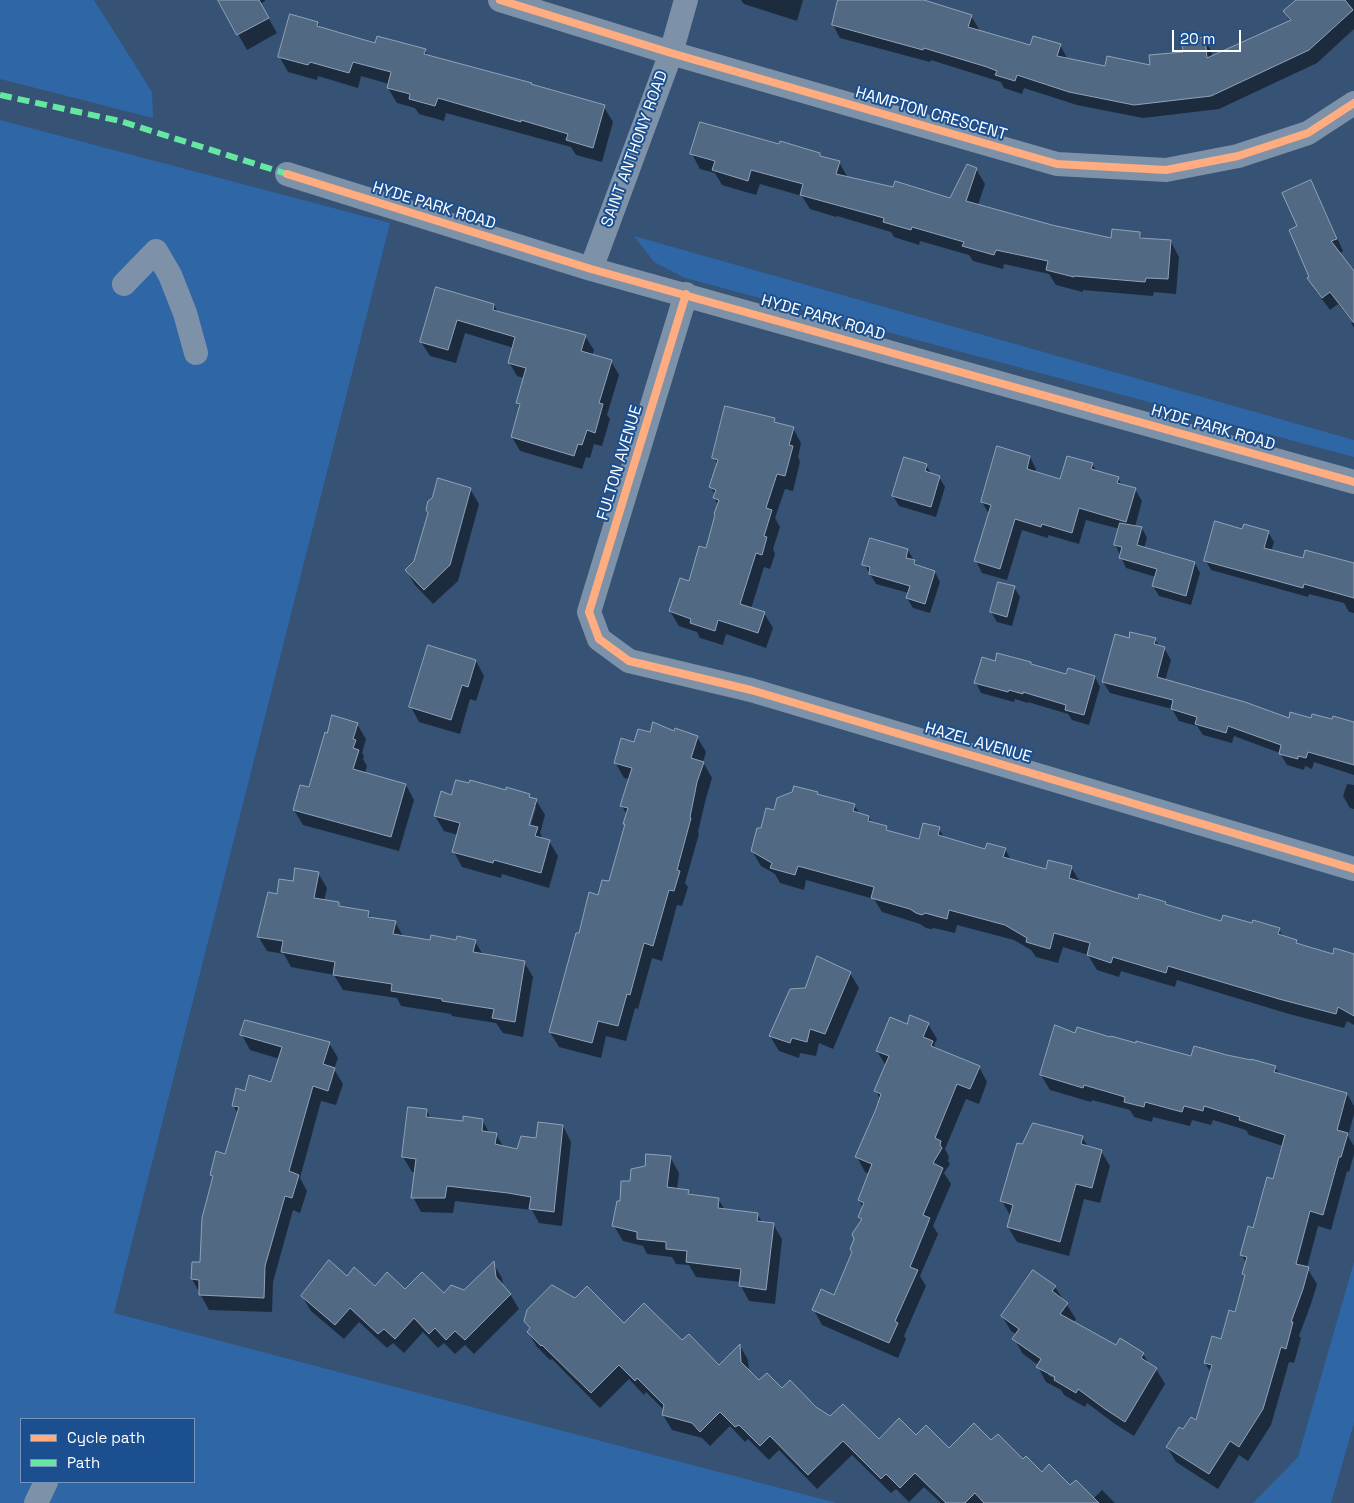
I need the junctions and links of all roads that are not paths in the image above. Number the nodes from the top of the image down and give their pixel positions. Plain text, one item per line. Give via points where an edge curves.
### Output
1 (500, 0) edge
2 (686, 0) edge
3 (671, 53) junction
4 (1354, 103) edge
5 (287, 174) dead end
6 (591, 268) junction
7 (124, 284) dead end
8 (686, 294) junction
9 (196, 353) dead end
10 (1354, 482) edge
11 (599, 639) joint
12 (1354, 869) edge
13 (46, 1483) edge
14 (36, 1503) edge

1 - 3 street, HAMPTON CRESCENT
2 - 3 street, SAINT ANTHONY ROAD
3 - 4 street, HAMPTON CRESCENT via 1057,164 1166,170 1238,156 1308,133
3 - 6 street, SAINT ANTHONY ROAD
5 - 6 street, HYDE PARK ROAD
6 - 8 street, HYDE PARK ROAD
7 - 9 street via 156,251 182,306
8 - 10 street, HYDE PARK ROAD
8 - 11 street, FULTON AVENUE via 589,612
11 - 12 street, HAZEL AVENUE via 629,661 751,690
13 - 14 street

